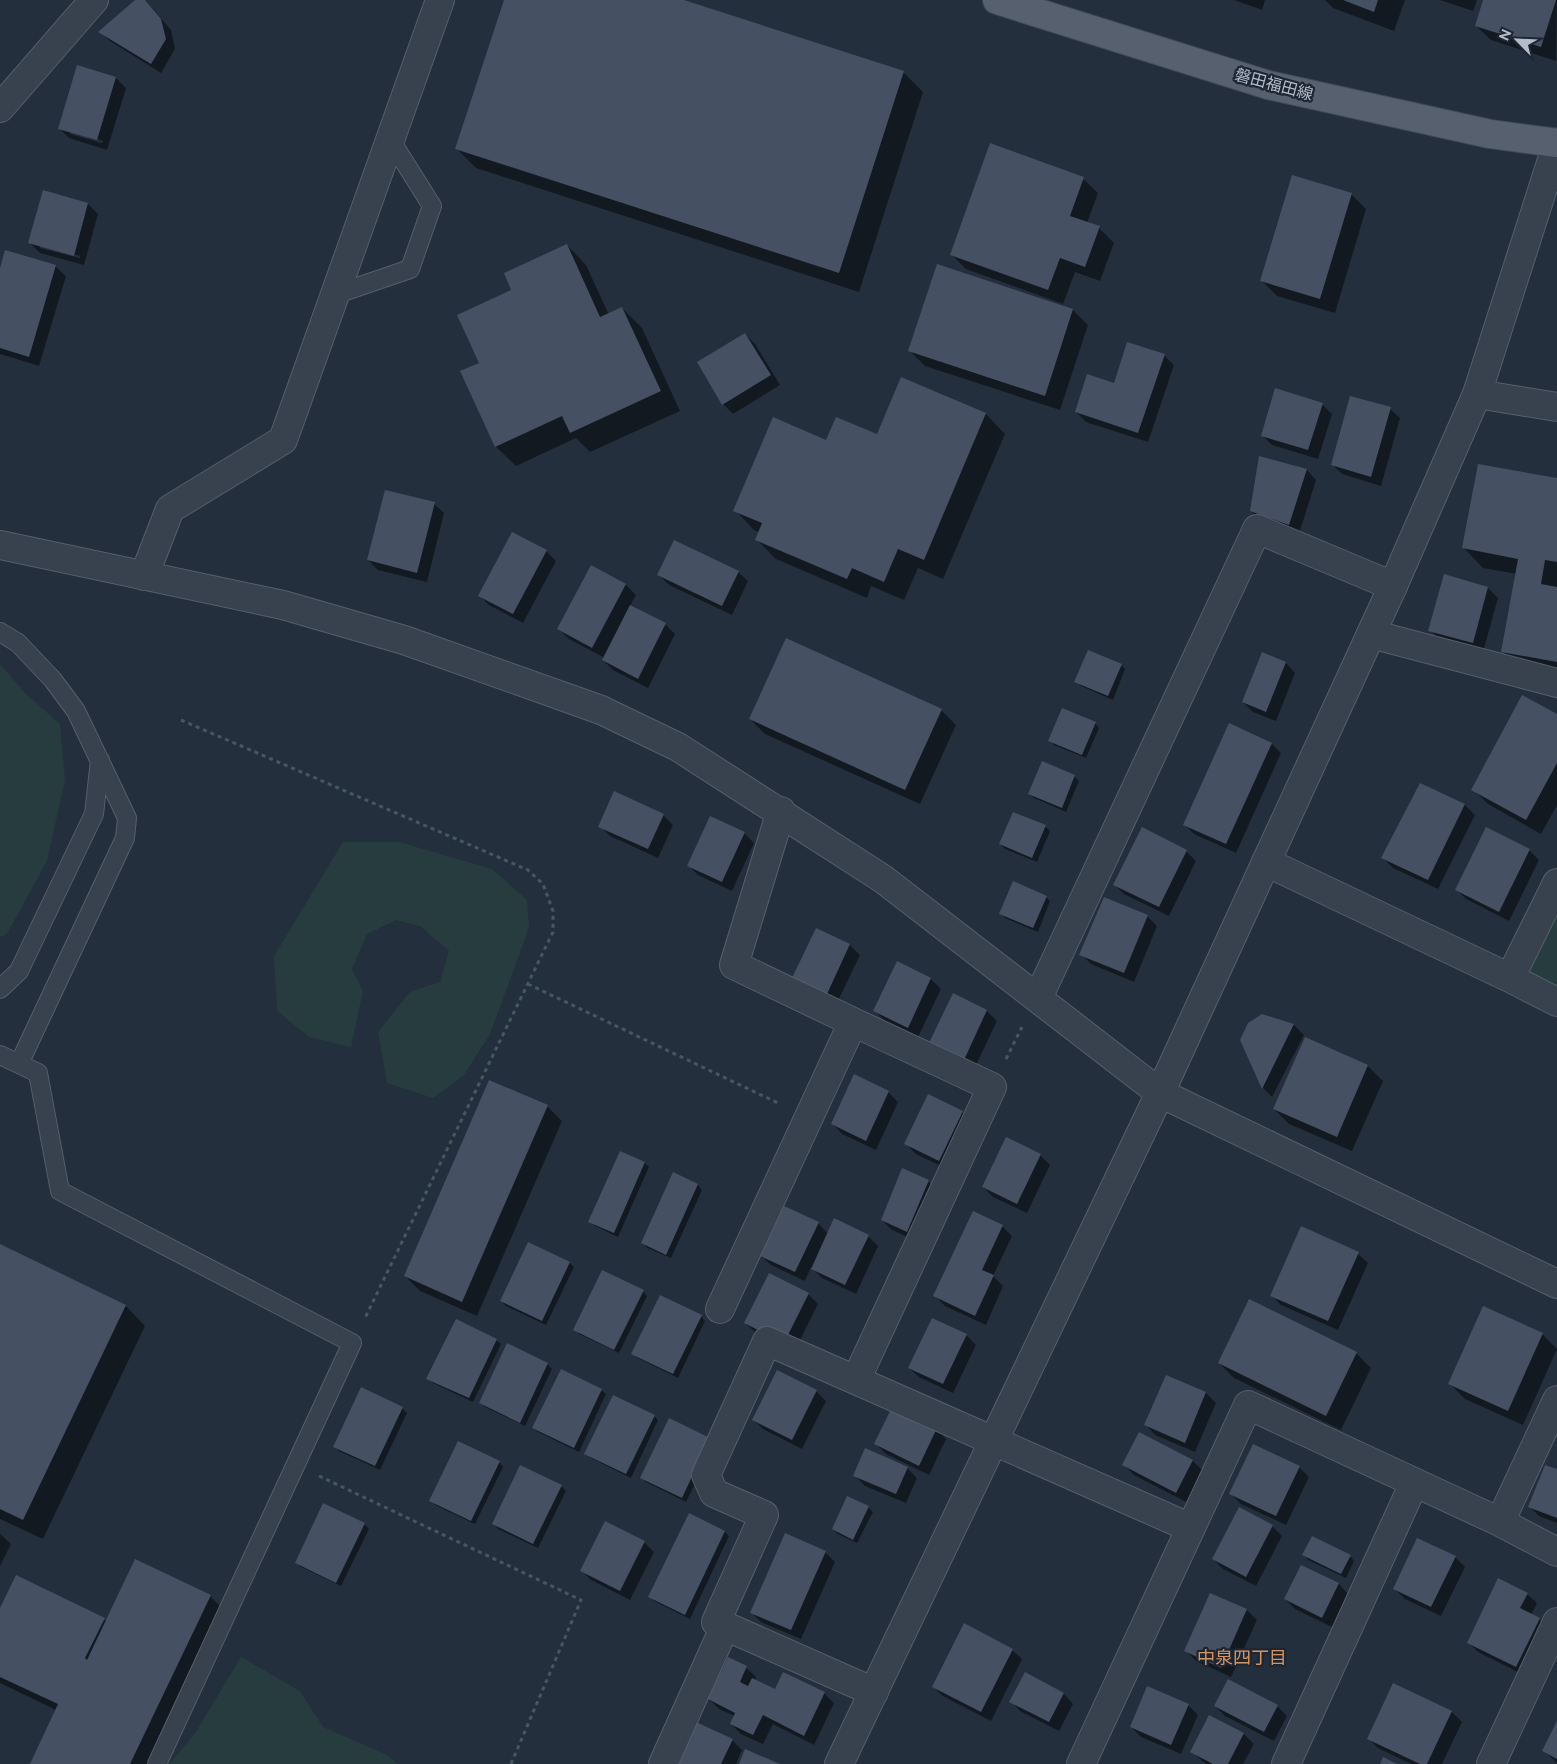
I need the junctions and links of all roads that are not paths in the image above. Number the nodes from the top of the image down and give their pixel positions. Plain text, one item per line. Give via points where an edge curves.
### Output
1 (94, 0) edge
2 (440, 0) edge
3 (997, 0) edge
4 (0, 108) edge
5 (390, 139) junction
6 (1557, 144) edge
7 (334, 295) junction
8 (1477, 394) junction
9 (1557, 406) edge
10 (1, 550) edge
11 (144, 576) junction
12 (1393, 586) junction
13 (0, 632) edge
14 (1371, 634) junction
15 (1557, 683) edge
16 (100, 760) junction
17 (781, 811) junction
18 (1266, 862) junction
19 (1557, 883) edge
20 (1510, 978) junction
21 (0, 989) edge
22 (1038, 998) junction
23 (1557, 1002) edge
24 (854, 1022) junction
25 (0, 1055) edge
26 (18, 1064) junction
27 (1160, 1093) junction
28 (1557, 1284) edge
29 (720, 1309) dead end
30 (856, 1380) junction
31 (1557, 1400) edge
32 (995, 1440) junction
33 (1414, 1483) junction
34 (1500, 1522) junction
35 (1191, 1528) junction
36 (1557, 1552) edge
37 (1557, 1622) edge
38 (725, 1626) junction
39 (874, 1692) junction
40 (157, 1764) edge
41 (663, 1764) edge
42 (839, 1764) edge
43 (1081, 1764) edge
44 (1286, 1764) edge
45 (1491, 1764) edge

1 - 4 street
2 - 5 street
3 - 6 main road, 磐田福田線 via 1268,85 1490,134
5 - 7 street
5 - 7 lane via 432,206 410,268
6 - 8 street
7 - 11 street via 282,440 170,509
8 - 9 street
8 - 12 street
10 - 11 street
11 - 17 street via 283,605 404,640 601,710 678,747
12 - 14 street
12 - 22 street via 1257,529
13 - 16 lane via 18,642 53,680 76,711
14 - 15 street
14 - 18 street
16 - 21 lane via 94,814 19,971
16 - 26 lane via 127,818 125,838
17 - 22 street via 883,879
17 - 24 street via 734,965
18 - 20 street
18 - 27 street
19 - 20 street
20 - 23 street
22 - 27 street
24 - 29 street
24 - 30 street via 992,1086
25 - 26 lane
26 - 40 lane via 38,1073 60,1191 352,1343
27 - 28 street
27 - 32 street
30 - 32 street
30 - 38 street via 767,1341 706,1475 714,1493 764,1515 716,1622
31 - 34 street
32 - 35 street
32 - 39 street
33 - 34 street
33 - 35 street via 1248,1405
33 - 44 street
34 - 36 street
35 - 43 street
37 - 45 street
38 - 39 street
38 - 41 street
39 - 42 street

